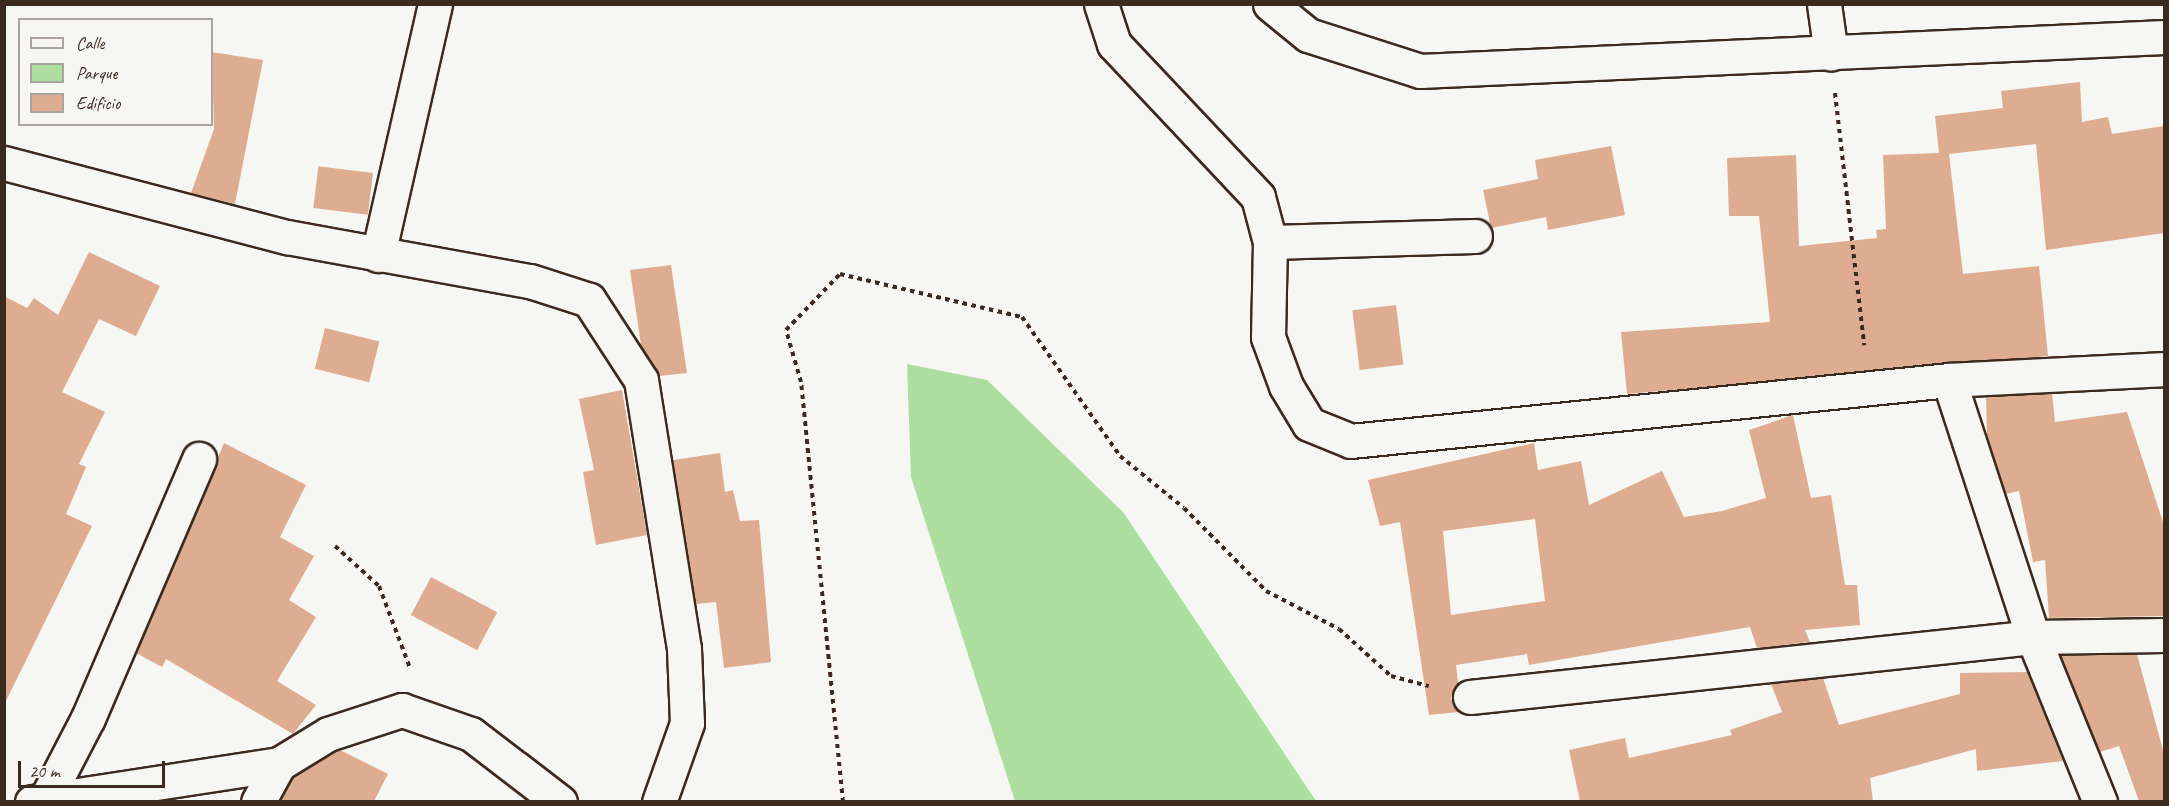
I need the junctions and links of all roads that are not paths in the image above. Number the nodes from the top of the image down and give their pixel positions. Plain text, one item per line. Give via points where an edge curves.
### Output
1 (435, 4) edge
2 (1101, 4) edge
3 (1270, 4) edge
4 (1824, 4) edge
5 (2164, 37) edge
6 (1831, 54) junction
7 (4, 163) edge
8 (1475, 236) dead end
9 (1270, 242) junction
10 (378, 255) junction
11 (2164, 369) edge
12 (1948, 380) junction
13 (199, 459) dead end
14 (2164, 634) edge
15 (2033, 637) junction
16 (1470, 698) road end
17 (279, 764) junction
18 (39, 799) edge
19 (258, 801) edge
20 (560, 801) edge
21 (659, 801) edge
22 (2100, 801) edge

1 - 10 street
2 - 9 street via 1114,44 1258,197
3 - 6 street via 1308,35 1420,71
4 - 6 street
5 - 6 street
7 - 10 street
8 - 9 street
9 - 12 street via 1268,337 1286,386 1309,424 1351,441 1870,391
10 - 21 street via 530,281 589,300 641,380 684,649 687,723
11 - 12 street
12 - 15 street
13 - 18 street via 88,718
14 - 15 street
15 - 16 street
15 - 22 street
17 - 18 street
17 - 19 street
17 - 20 street via 328,734 402,710 471,734

